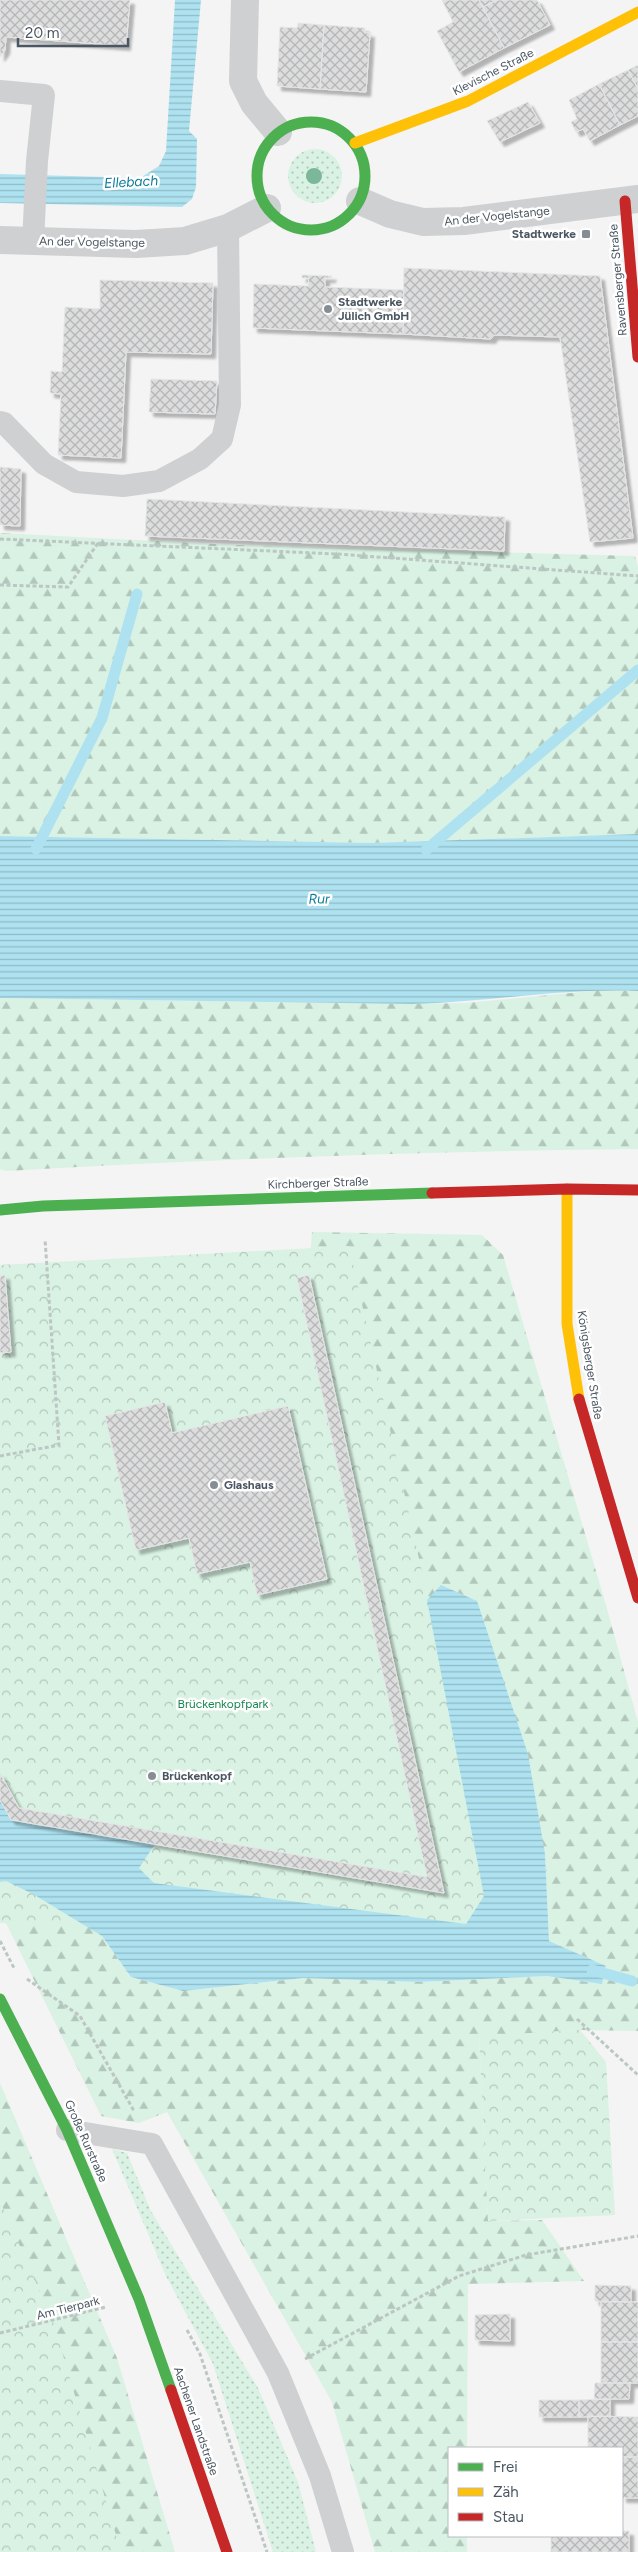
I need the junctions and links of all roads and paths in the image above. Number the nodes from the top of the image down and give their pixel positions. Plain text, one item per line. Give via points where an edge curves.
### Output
1 (245, 0) edge
2 (638, 12) edge
3 (0, 91) edge
4 (278, 132) junction
5 (355, 143) junction
6 (632, 200) edge
7 (360, 201) junction
8 (267, 208) junction
9 (228, 228) junction
10 (0, 240) edge
11 (33, 242) junction
12 (638, 357) edge
13 (0, 422) edge
14 (0, 539) edge
15 (98, 543) junction
16 (638, 576) edge
17 (0, 585) edge
18 (567, 1189) junction
19 (638, 1190) edge
20 (43, 1206) junction
21 (0, 1210) edge
22 (0, 1456) edge
23 (638, 1598) edge
24 (21, 1975) dead end
25 (0, 1999) edge
26 (577, 2019) dead end
27 (638, 2075) edge
28 (67, 2130) junction
29 (152, 2144) junction
30 (638, 2236) edge
31 (139, 2299) junction
32 (0, 2333) edge
33 (278, 2373) junction
34 (227, 2552) edge
35 (343, 2552) edge

1 - 4 street via 243,80 254,103
2 - 5 street, Klevische Straße via 468,102
3 - 11 lane via 44,94 36,160
4 - 5 street via 299,122 320,122 340,130
4 - 8 street via 264,149 257,172 258,190
5 - 7 street via 364,161 366,181
6 - 7 street, An der Vogelstange via 464,221 422,222 390,214
6 - 12 street, Ravensberger Straße
7 - 8 street via 348,216 331,226 311,230 290,226
8 - 9 street, An der Vogelstange
9 - 11 street, An der Vogelstange via 185,241 136,244
9 - 13 lane via 230,405 222,439 200,459 159,481 123,486 76,482 44,464
10 - 11 street, An der Vogelstange
14 - 15 path
15 - 16 path via 337,554
15 - 17 path via 68,588
18 - 19 street, Kirchberger Straße
18 - 20 street, Kirchberger Straße
18 - 23 street, Königsberger Straße via 567,1324 581,1412
20 - 21 street, Kirchberger Straße
20 - 22 path via 59,1445
24 - 29 path via 80,2016
25 - 28 street, Große Rurstraße
26 - 27 path
28 - 29 lane
28 - 31 street, Große Rurstraße
29 - 33 lane
30 - 33 path via 526,2255 459,2276
31 - 32 path, Am Tierpark
31 - 34 street, Aachener Landstraße
33 - 35 lane via 320,2476

